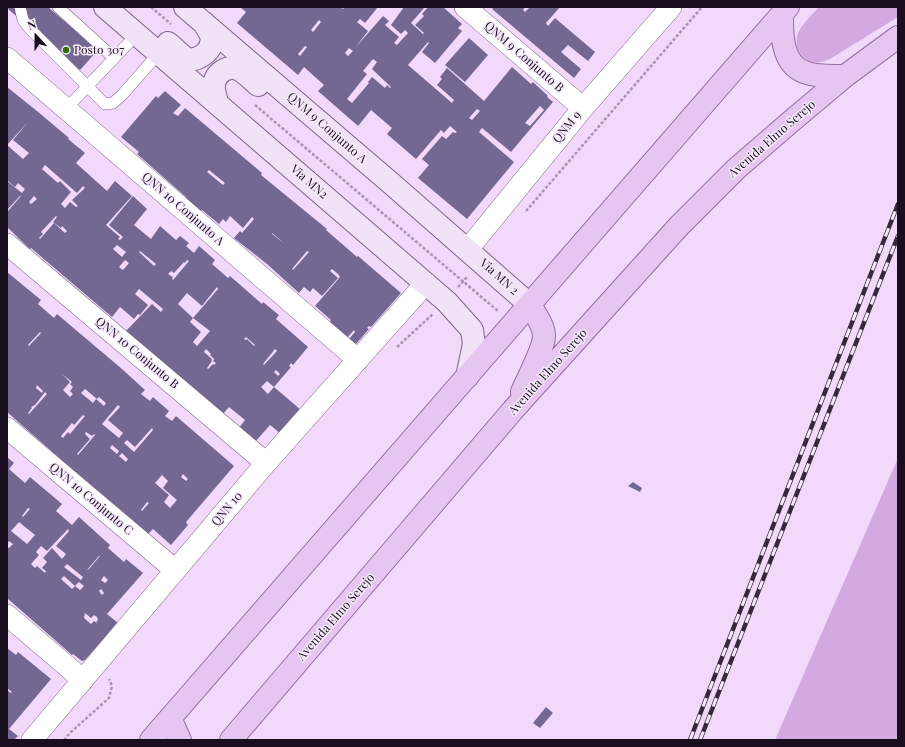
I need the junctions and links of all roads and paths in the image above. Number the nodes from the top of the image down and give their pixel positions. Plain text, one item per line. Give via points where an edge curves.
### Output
1 (20, 7) edge
2 (58, 7) edge
3 (105, 7) edge
4 (126, 7) edge
5 (151, 7) edge
6 (186, 7) edge
7 (465, 7) edge
8 (670, 7) edge
9 (702, 7) edge
10 (785, 10) edge
11 (204, 23) junction
12 (175, 28) dead end
13 (137, 34) junction
14 (898, 37) edge
15 (159, 53) junction
16 (7, 58) edge
17 (114, 58) junction
18 (845, 76) junction
19 (87, 87) junction
20 (252, 102) dead end
21 (217, 103) junction
22 (583, 108) junction
23 (66, 109) junction
24 (393, 185) junction
25 (523, 215) dead end
26 (7, 244) edge
27 (475, 256) junction
28 (462, 282) junction
29 (426, 283) junction
30 (447, 302) junction
31 (530, 305) junction
32 (514, 324) junction
33 (395, 349) dead end
34 (358, 360) junction
35 (467, 377) junction
36 (513, 410) junction
37 (7, 428) edge
38 (266, 463) junction
39 (175, 570) junction
40 (7, 615) edge
41 (109, 679) dead end
42 (83, 680) junction
43 (170, 718) junction
44 (32, 740) edge
45 (64, 740) edge
46 (151, 740) edge
47 (180, 740) edge
48 (231, 740) edge

1 - 19 lane via 23,20 30,29
2 - 17 lane
3 - 13 main road, Via MN2
4 - 11 main road via 187,60 195,60 206,53 211,35
5 - 12 path
6 - 11 main road, QNM 9 Conjunto A
7 - 22 street, QNM 9 Conjunto B
8 - 22 street, QNM 9
9 - 25 path
10 - 18 main road via 784,48 797,67 803,72 816,75
10 - 31 main road
11 - 24 main road, QNM 9 Conjunto A
13 - 15 main road, Via MN2
13 - 17 lane
14 - 18 main road, Avenida Elmo Serejo
15 - 19 lane via 113,103 105,104
15 - 21 main road, Via MN2
16 - 23 street, QNN 10 Conjunto A
17 - 19 lane
18 - 36 main road, Avenida Elmo Serejo via 736,169 678,226
19 - 23 lane
20 - 28 path
21 - 24 main road via 214,85 220,72 227,68 241,70 324,142
21 - 29 main road, Via MN2
22 - 27 street, QNM 9
23 - 34 street, QNN 10 Conjunto A
24 - 27 main road, QNM 9 Conjunto A
26 - 38 street, QNN 10 Conjunto B
27 - 28 path
27 - 31 main road, Via MN 2
28 - 30 path
28 - 32 path
29 - 30 main road, Via MN2
29 - 34 street, QNN 10
30 - 33 path
30 - 35 main road, Via MN2 via 472,330 474,344
31 - 32 main road
31 - 36 main road via 540,322 544,337
32 - 35 main road
34 - 38 street, QNN 10
35 - 43 main road
36 - 48 main road, Avenida Elmo Serejo
37 - 39 street, QNN 10 Conjunto C
38 - 39 street, QNN 10
39 - 42 street, QNN 10
40 - 42 street
41 - 45 path via 112,686 109,698
42 - 44 street, QNN 10
43 - 46 main road
43 - 47 main road

